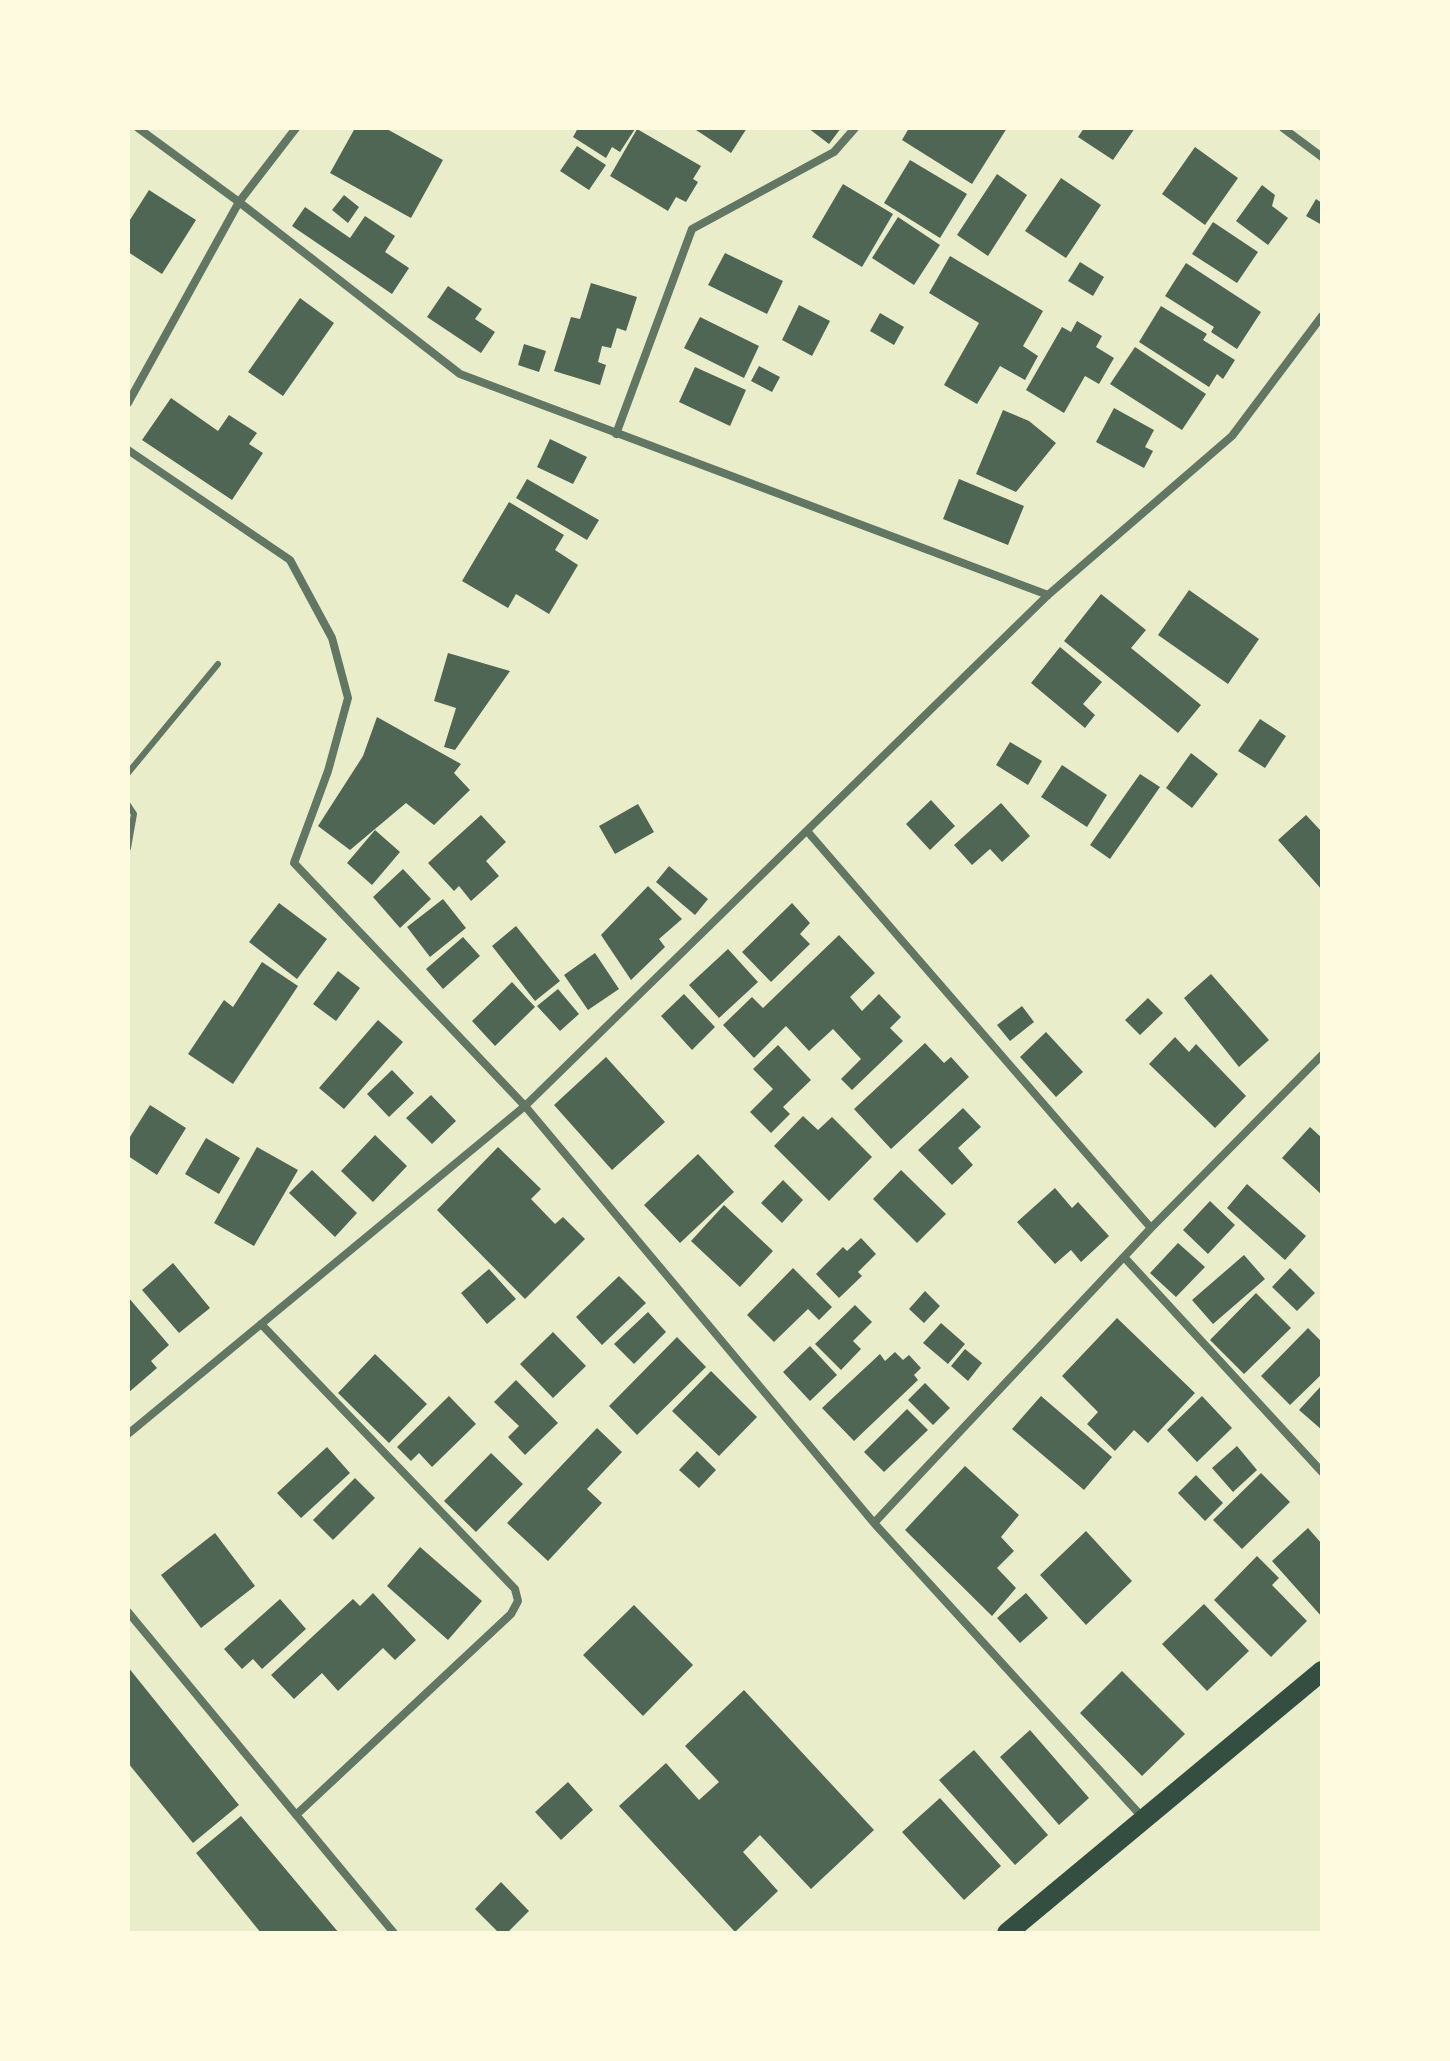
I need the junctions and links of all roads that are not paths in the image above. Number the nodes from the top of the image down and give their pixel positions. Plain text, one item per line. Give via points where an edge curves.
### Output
1 (138, 128) edge
2 (296, 128) edge
3 (855, 128) edge
4 (1283, 128) edge
5 (1322, 157) edge
6 (239, 202) junction
7 (1322, 316) edge
8 (128, 403) edge
9 (616, 434) junction
10 (128, 450) edge
11 (1048, 595) junction
12 (218, 664) dead end
13 (128, 773) edge
14 (128, 805) edge
15 (807, 831) junction
16 (128, 848) edge
17 (1322, 1055) edge
18 (525, 1106) junction
19 (1151, 1228) junction
20 (1124, 1257) junction
21 (261, 1324) junction
22 (128, 1434) edge
23 (1322, 1472) edge
24 (874, 1523) junction
25 (128, 1612) edge
26 (1322, 1671) edge
27 (296, 1815) junction
28 (1145, 1821) junction
29 (394, 1933) edge
30 (1007, 1933) edge

1 - 6 street
2 - 6 street
3 - 9 street via 834,152 692,229
4 - 5 street
6 - 8 street
6 - 9 street via 460,374
7 - 11 street via 1232,436
9 - 11 street
10 - 18 street via 290,560 332,638 348,698 294,863
11 - 15 street
12 - 13 lane
14 - 16 lane via 134,814
15 - 18 street
15 - 19 street
17 - 19 street
18 - 21 street
18 - 24 street
19 - 20 street
20 - 23 street
20 - 24 street
21 - 22 street
21 - 27 street via 515,1589 518,1601 511,1614
24 - 28 street
25 - 27 street
26 - 28 main road
27 - 29 street
28 - 30 main road

